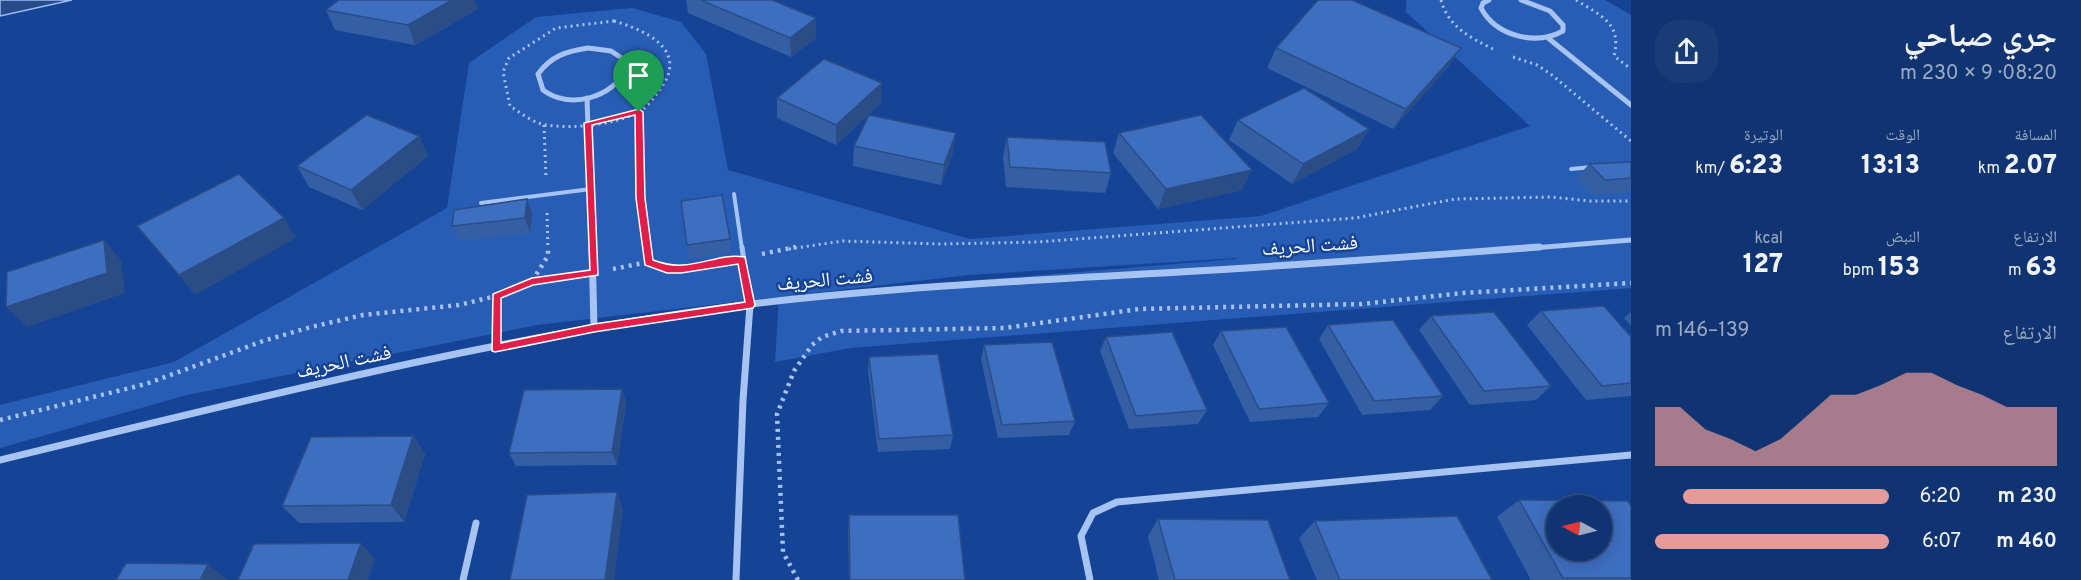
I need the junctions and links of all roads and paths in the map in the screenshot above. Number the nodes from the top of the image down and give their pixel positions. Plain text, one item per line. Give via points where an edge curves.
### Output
1 (1441, 0) edge
2 (1489, 0) edge
3 (1521, 0) edge
4 (1576, 0) edge
5 (1548, 38) junction
6 (1497, 51) dead end
7 (1507, 54) dead end
8 (1631, 69) edge
9 (587, 99) junction
10 (1631, 105) edge
11 (639, 112) junction
12 (588, 123) junction
13 (1631, 141) edge
14 (1599, 166) edge
15 (1571, 169) dead end
16 (591, 189) junction
17 (734, 194) dead end
18 (1631, 201) edge
19 (481, 203) edge
20 (1631, 240) edge
21 (742, 260) junction
22 (648, 262) junction
23 (594, 273) junction
24 (1631, 283) edge
25 (496, 296) junction
26 (750, 305) junction
27 (594, 328) junction
28 (495, 348) junction
29 (0, 420) edge
30 (1631, 455) edge
31 (0, 460) edge
32 (476, 523) dead end
33 (463, 580) edge
34 (736, 580) edge
35 (798, 580) edge
36 (1090, 580) edge

1 - 6 path via 1446,17 1463,32
2 - 5 street via 1481,8 1498,27 1523,36
3 - 5 street via 1539,5 1563,25 1563,31
4 - 8 path via 1609,21 1618,40 1614,56
5 - 10 street
7 - 13 path via 1552,75
9 - 9 street via 600,96 625,77 627,66 622,57 599,48 576,49 551,59 538,74 542,88 550,94
9 - 12 street
11 - 12 path
11 - 12 path via 662,89 673,70 663,47 636,27 614,21 556,28 509,58 503,72 510,106 544,125
11 - 22 path via 641,198
12 - 16 street
14 - 15 lane
16 - 19 lane
16 - 23 street
17 - 21 lane
18 - 21 path via 1455,199 1354,218 1038,242 843,241
20 - 26 street, فشت الحريف via 1008,282
21 - 22 path via 681,270 667,270
21 - 26 lane
22 - 23 path
23 - 25 path via 532,281
23 - 27 street
24 - 35 path via 1463,293 1362,304 1139,309 1005,328 841,330 812,345 794,371 777,414 783,552
25 - 28 path
25 - 29 path via 459,306 363,315 311,327 146,384
26 - 27 street, فشت الحريف
26 - 34 street
27 - 28 street, فشت الحريف
28 - 31 street, فشت الحريف via 188,414
30 - 36 street via 1117,502 1093,513 1081,536
32 - 33 street

